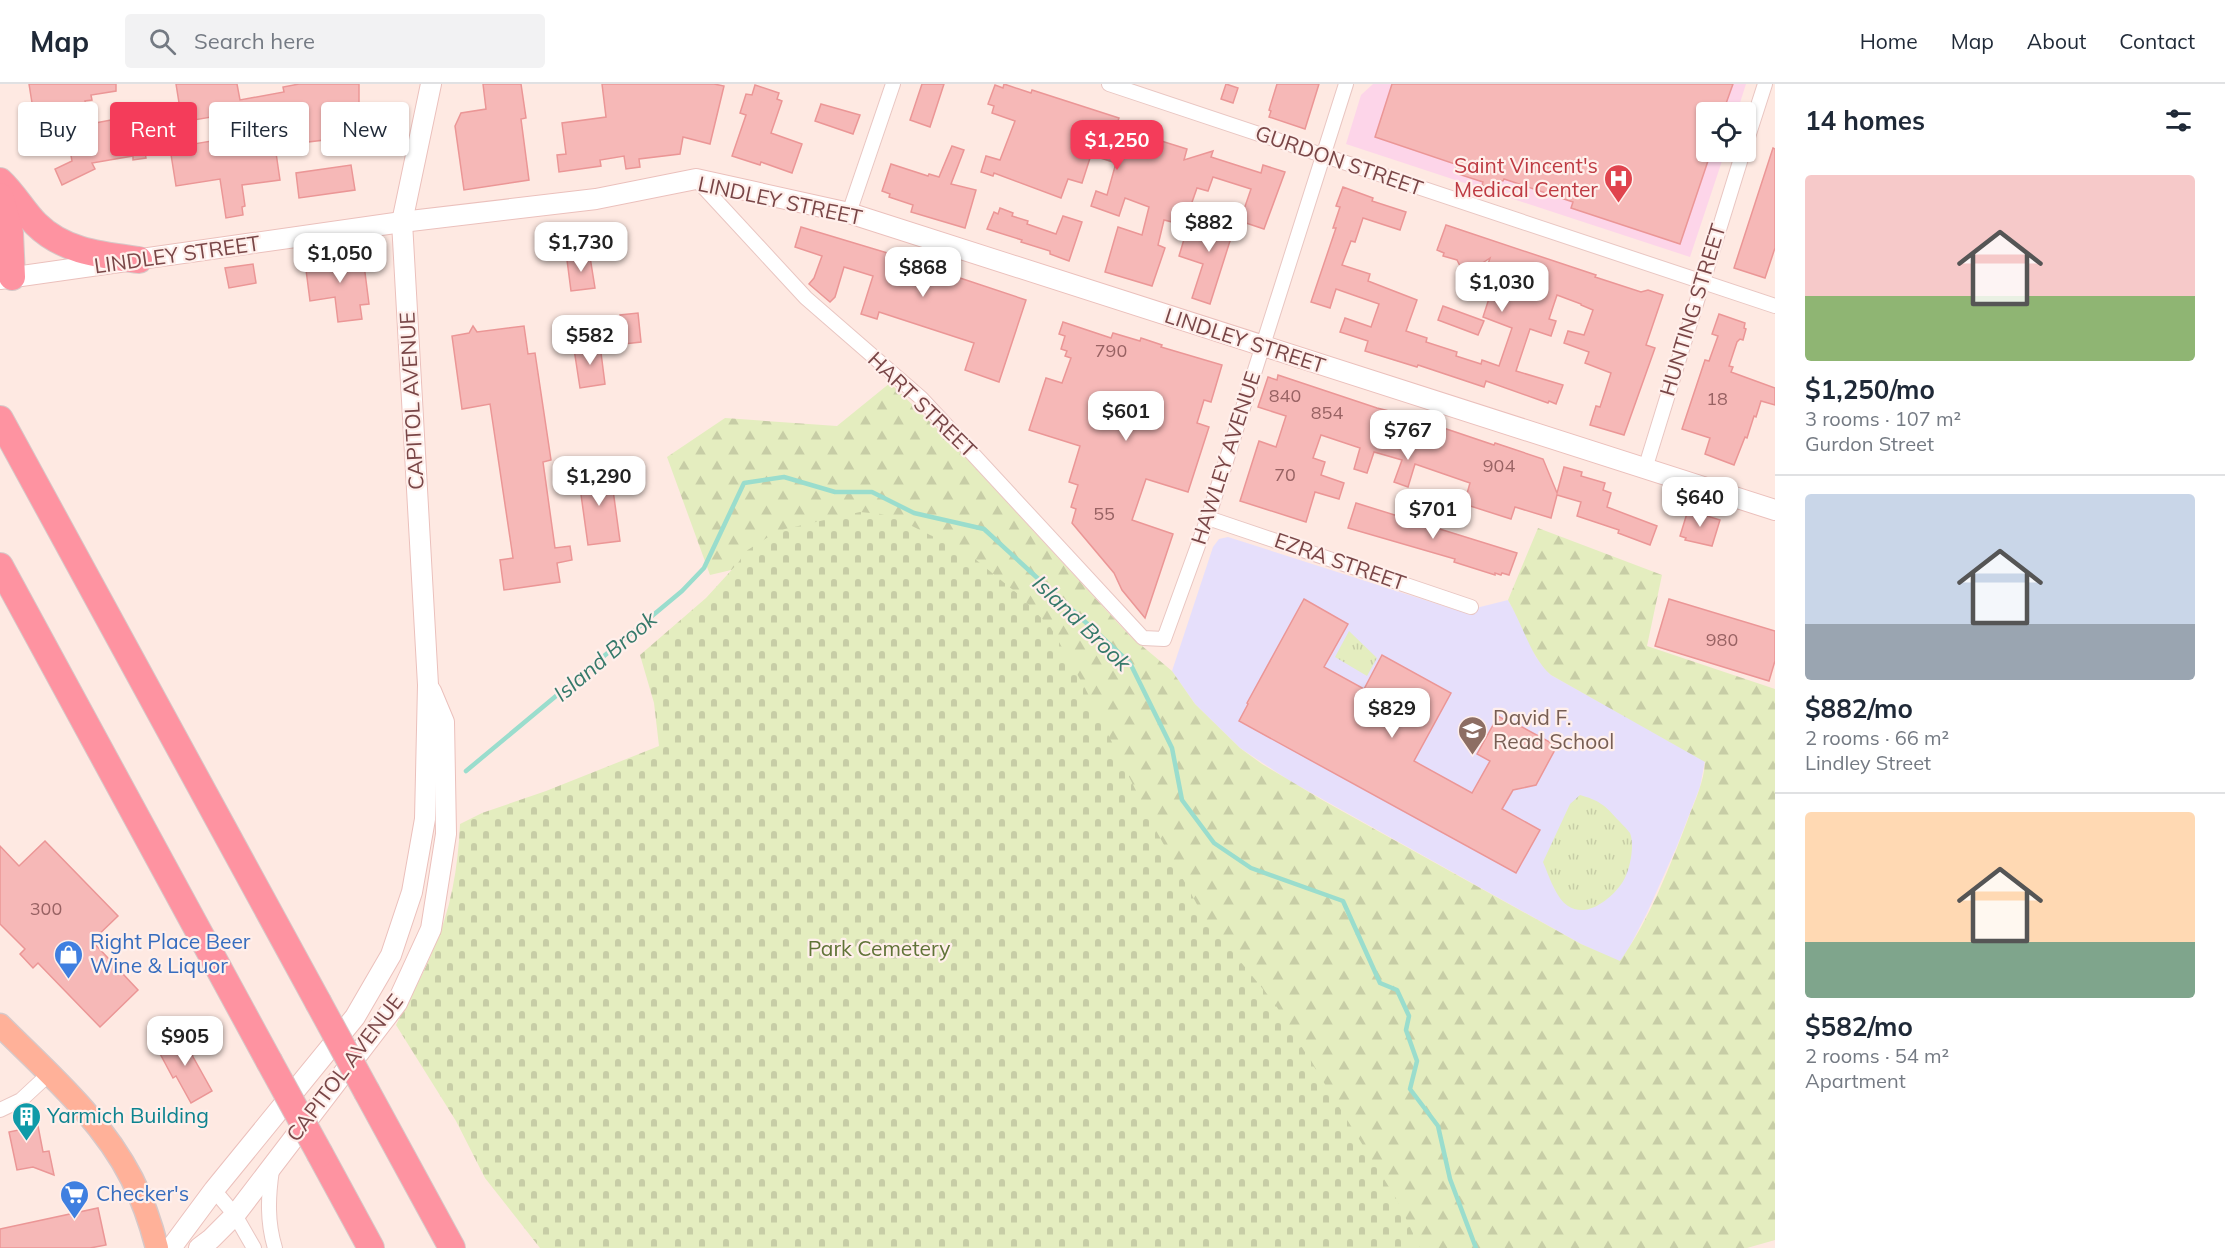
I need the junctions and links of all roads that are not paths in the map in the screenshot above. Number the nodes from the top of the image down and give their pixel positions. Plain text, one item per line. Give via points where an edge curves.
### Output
1 (431, 84) edge
2 (893, 84) edge
3 (1109, 84) edge
4 (1346, 84) edge
5 (1765, 84) edge
6 (1756, 112) edge
7 (1322, 156) junction
8 (1740, 162) edge
9 (696, 179) junction
10 (0, 181) edge
11 (0, 196) edge
12 (849, 213) junction
13 (402, 222) junction
14 (139, 261) junction
15 (6, 278) edge
16 (1701, 282) junction
17 (1775, 306) edge
18 (1261, 347) junction
19 (0, 419) edge
20 (1645, 468) junction
21 (1775, 510) edge
22 (1208, 518) junction
23 (0, 566) edge
24 (1471, 607) dead end
25 (1143, 638) joint
26 (428, 685) junction
27 (0, 1025) edge
28 (49, 1074) junction
29 (0, 1110) edge
30 (273, 1163) junction
31 (214, 1190) junction
32 (235, 1215) junction
33 (158, 1248) edge
34 (171, 1248) edge
35 (199, 1248) edge
36 (254, 1248) edge
37 (275, 1248) edge
38 (371, 1248) edge
39 (452, 1248) edge

1 - 13 main road, CAPITOL AVENUE
2 - 12 street
3 - 7 street, GURDON STREET
4 - 7 street, HAWLEY AVENUE
5 - 6 street
7 - 16 street, GURDON STREET
7 - 18 street, HAWLEY AVENUE
8 - 16 street, HUNTING STREET
9 - 12 main road, LINDLEY STREET
9 - 13 main road, LINDLEY STREET via 596,199
9 - 25 street, HART STREET via 806,298 921,398
10 - 14 highway via 36,224 56,239 80,250
11 - 15 highway via 10,233
12 - 18 main road, LINDLEY STREET
13 - 14 main road, LINDLEY STREET
13 - 26 main road, CAPITOL AVENUE
14 - 15 main road, LINDLEY STREET
16 - 17 street, GURDON STREET
16 - 20 street, HUNTING STREET
18 - 20 main road, LINDLEY STREET
18 - 22 street, HAWLEY AVENUE
19 - 39 highway, bridge
20 - 21 main road, LINDLEY STREET
22 - 24 street, EZRA STREET
22 - 25 street, HAWLEY AVENUE via 1164,639
23 - 38 highway, bridge
26 - 30 main road, CAPITOL AVENUE via 444,722 446,834 431,929 397,1003
26 - 31 main road, CAPITOL AVENUE via 424,819 412,892 391,955 355,1017
27 - 28 main road
28 - 29 street via 21,1100
28 - 33 main road via 89,1115 112,1146 148,1213
30 - 32 main road, CAPITOL AVENUE
30 - 37 street via 269,1212
31 - 32 street
31 - 34 main road, CAPITOL AVENUE
32 - 35 main road, CAPITOL AVENUE
32 - 36 street

